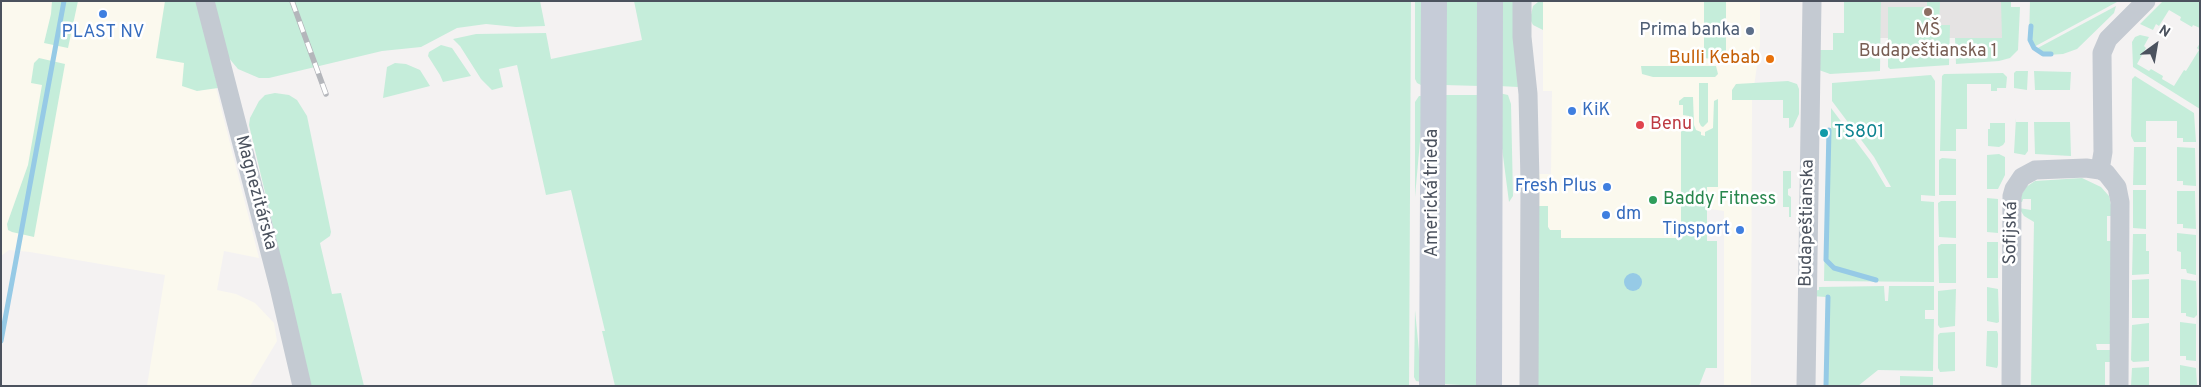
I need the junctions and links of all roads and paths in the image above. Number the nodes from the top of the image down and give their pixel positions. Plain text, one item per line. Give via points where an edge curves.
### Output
1 (205, 1) edge
2 (1434, 1) edge
3 (1490, 1) edge
4 (1522, 1) edge
5 (1812, 1) edge
6 (2146, 1) edge
7 (2100, 170) junction
8 (302, 386) edge
9 (1432, 386) edge
10 (1489, 386) edge
11 (1529, 386) edge
12 (1806, 386) edge
13 (2011, 386) edge
14 (2119, 386) edge

1 - 8 street, Magnezitárska
2 - 9 street, Americká trieda
3 - 10 street
4 - 11 street via 1530,182
5 - 12 street, Budapeštianska
6 - 7 street via 2108,39 2102,53 2103,152
7 - 13 street, Sofijská via 2035,170 2022,177 2014,189
7 - 14 street via 2117,187 2120,202

